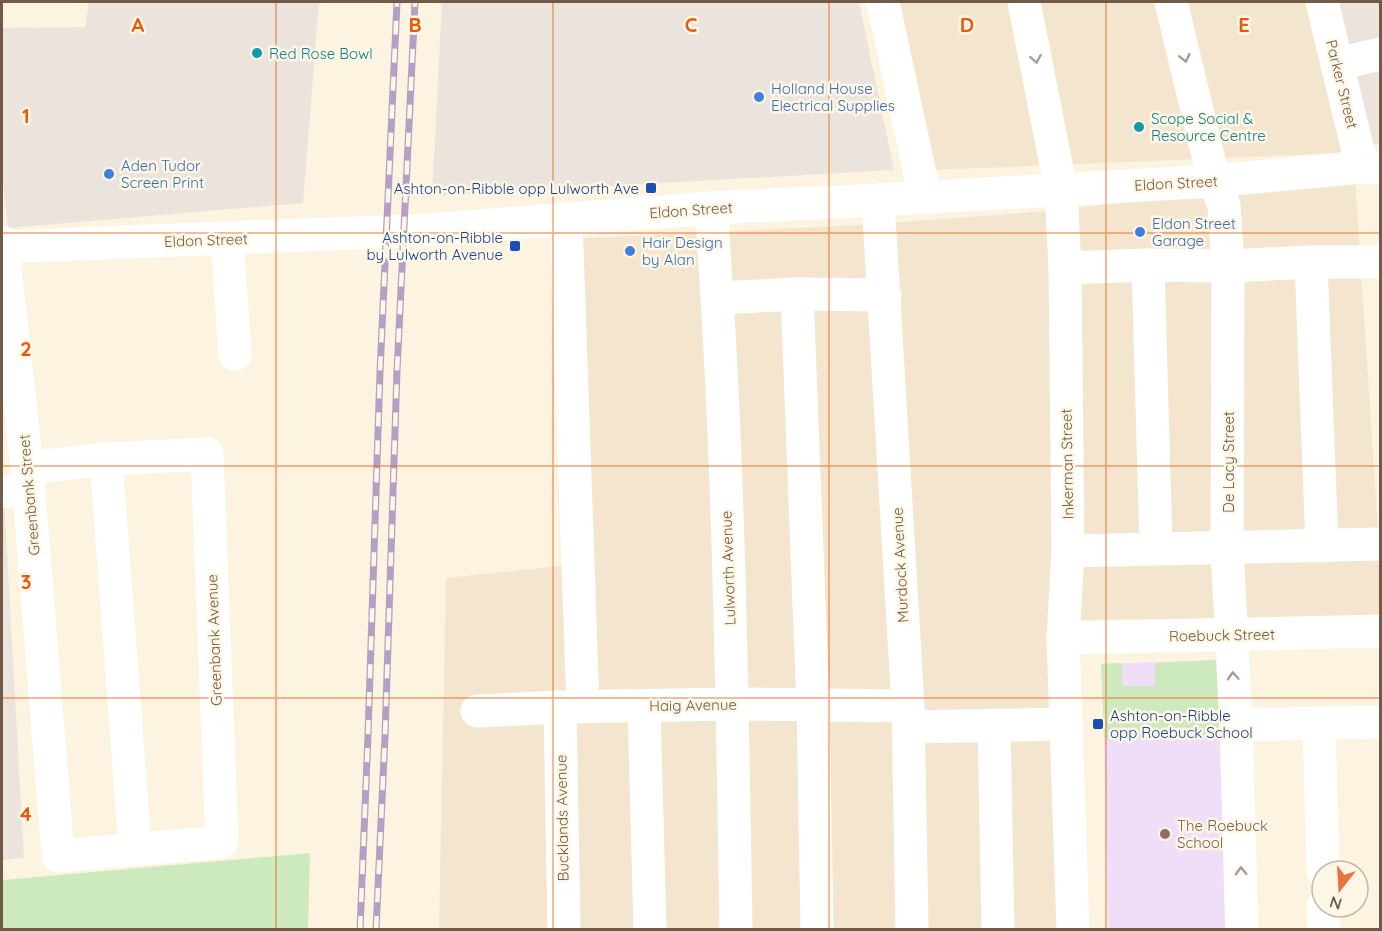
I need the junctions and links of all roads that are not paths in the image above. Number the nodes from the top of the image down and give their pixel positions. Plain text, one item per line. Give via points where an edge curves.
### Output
1 (883, 2) edge
2 (1024, 2) edge
3 (1171, 2) edge
4 (1322, 2) edge
5 (1380, 54) edge
6 (1337, 64) junction
7 (1371, 167) edge
8 (1214, 181) junction
9 (1061, 189) junction
10 (925, 197) junction
11 (878, 200) junction
12 (711, 208) junction
13 (566, 219) junction
14 (227, 239) junction
15 (2, 242) edge
16 (2, 247) edge
17 (1311, 262) junction
18 (1380, 262) edge
19 (1148, 266) junction
20 (1228, 267) junction
21 (1065, 268) junction
22 (797, 294) junction
23 (885, 295) junction
24 (718, 298) junction
25 (235, 354) dead end
26 (106, 459) junction
27 (19, 483) edge
28 (1380, 544) edge
29 (1322, 546) junction
30 (1227, 547) junction
31 (1156, 548) junction
32 (1068, 551) junction
33 (1380, 631) edge
34 (1231, 636) junction
35 (1063, 638) junction
36 (733, 704) junction
37 (644, 706) junction
38 (813, 706) junction
39 (571, 707) junction
40 (477, 711) dead end
41 (908, 716) junction
42 (1380, 722) edge
43 (1066, 724) junction
44 (1319, 724) junction
45 (994, 725) junction
46 (1236, 725) junction
47 (135, 848) junction
48 (58, 856) joint
49 (1323, 859) edge
50 (564, 930) edge
51 (650, 930) edge
52 (736, 930) edge
53 (817, 930) edge
54 (912, 930) edge
55 (998, 930) edge
56 (1073, 930) edge
57 (1242, 930) edge

1 - 10 street
2 -> 9 street, Inkerman Street
3 -> 8 street, De Lacy Street
4 - 6 street, Parker Street
5 - 6 street
6 - 7 street, Parker Street
7 - 8 street, Eldon Street
8 - 9 street, Eldon Street
8 - 20 street, De Lacy Street via 1224,205
9 - 10 street, Eldon Street
9 - 21 street, Inkerman Street
10 - 11 street, Eldon Street
11 - 12 street, Eldon Street
11 - 23 street, Murdock Avenue
12 - 13 street, Eldon Street
12 - 24 street, Lulworth Avenue
13 - 14 street, Eldon Street
13 - 39 street, Bucklands Avenue
14 - 16 street, Eldon Street
14 - 25 street
15 - 16 street, Greenbank Street
16 - 27 street, Greenbank Street
17 - 18 street
17 - 20 street
17 - 29 street
19 - 20 street
19 - 21 street
19 - 31 street
20 - 30 street, De Lacy Street
21 - 32 street, Inkerman Street
22 - 23 street
22 - 24 street
22 - 38 street
23 - 41 street, Murdock Avenue
24 - 36 street, Lulworth Avenue
26 - 27 street, Greenbank Avenue
26 - 47 street
26 - 47 street, Greenbank Avenue via 207,454 222,842
27 - 48 street, Greenbank Street
28 - 29 street
29 - 30 street
30 - 31 street
30 - 34 street, De Lacy Street
31 - 32 street
32 - 35 street, Inkerman Street
33 - 34 street, Roebuck Street
34 - 35 street, Roebuck Street
46 -> 34 street, De Lacy Street
35 - 43 street, Inkerman Street
36 - 37 street, Haig Avenue
36 - 38 street, Haig Avenue
36 - 52 street, Lulworth Avenue
37 - 39 street, Haig Avenue
37 - 51 street
38 - 41 street, Haig Avenue
38 - 53 street
39 - 40 street, Haig Avenue
39 - 50 street, Bucklands Avenue
41 - 45 street, Haig Avenue
41 - 54 street, Murdock Avenue
42 - 44 street
43 - 45 street, Haig Avenue
43 - 56 street, Inkerman Street
44 - 46 street
44 - 49 street
45 - 55 street
57 -> 46 street, De Lacy Street
47 - 48 street, Greenbank Avenue

